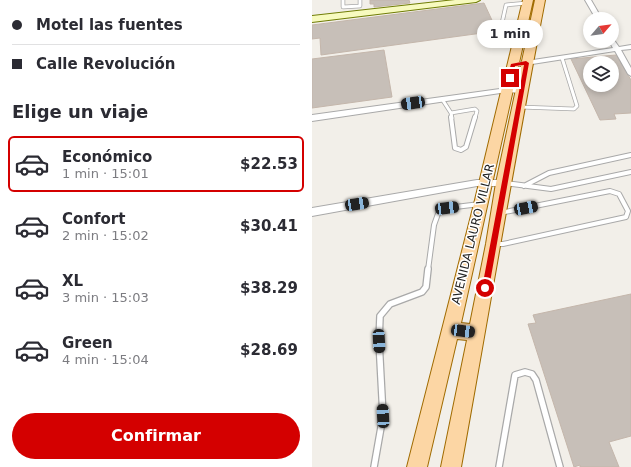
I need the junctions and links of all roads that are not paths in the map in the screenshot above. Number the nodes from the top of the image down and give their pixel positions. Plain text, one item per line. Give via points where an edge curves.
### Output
1 (344, 0) edge
2 (360, 0) edge
3 (476, 0) edge
4 (588, 0) edge
5 (532, 1) edge
6 (354, 11) junction
7 (595, 12) edge
8 (312, 19) edge
9 (522, 27) junction
10 (631, 47) edge
11 (617, 49) junction
12 (562, 58) junction
13 (520, 64) junction
14 (631, 74) edge
15 (514, 91) junction
16 (442, 99) junction
17 (518, 107) junction
18 (451, 113) junction
19 (312, 118) edge
20 (631, 155) edge
21 (631, 172) edge
22 (486, 182) junction
23 (503, 183) junction
24 (524, 186) junction
25 (481, 204) junction
26 (312, 212) edge
27 (499, 213) junction
28 (494, 244) junction
29 (450, 330) junction
30 (477, 333) junction
31 (374, 467) edge
32 (417, 467) edge
33 (451, 467) edge
34 (500, 467) edge
35 (560, 467) edge

1 - 6 lane via 343,7
2 - 6 lane via 360,6
3 - 6 main road
4 - 7 street
5 - 9 main road, AVENIDA LAURO VILLAR
5 - 9 lane via 506,5 502,23
5 - 13 main road, AVENIDA LAURO VILLAR
6 - 8 main road
9 - 13 main road, AVENIDA LAURO VILLAR
10 - 11 street
11 - 12 street
11 - 14 street
12 - 13 street
12 - 17 lane via 577,106 574,109
13 - 15 main road, AVENIDA LAURO VILLAR
15 - 16 street
15 - 17 main road, AVENIDA LAURO VILLAR
15 - 22 main road, AVENIDA LAURO VILLAR
16 - 18 lane
16 - 19 street
17 - 23 main road, AVENIDA LAURO VILLAR
18 - 18 lane via 453,142 455,148 461,150 466,147 477,111 475,109
20 - 24 lane via 549,173
21 - 24 lane via 551,189
22 - 23 street
22 - 25 main road, AVENIDA LAURO VILLAR
22 - 26 street
23 - 24 lane
23 - 27 main road, AVENIDA LAURO VILLAR
25 - 29 main road, AVENIDA LAURO VILLAR
25 - 31 lane via 439,211 434,225 426,287 422,292 390,304 380,316 383,416
27 - 28 main road, AVENIDA LAURO VILLAR
27 - 28 lane via 610,191 619,194 628,211 626,217
28 - 30 main road, AVENIDA LAURO VILLAR
29 - 30 main road
29 - 32 main road, AVENIDA LAURO VILLAR
30 - 33 main road, AVENIDA LAURO VILLAR
34 - 35 lane via 515,375 524,372 532,374 536,380

